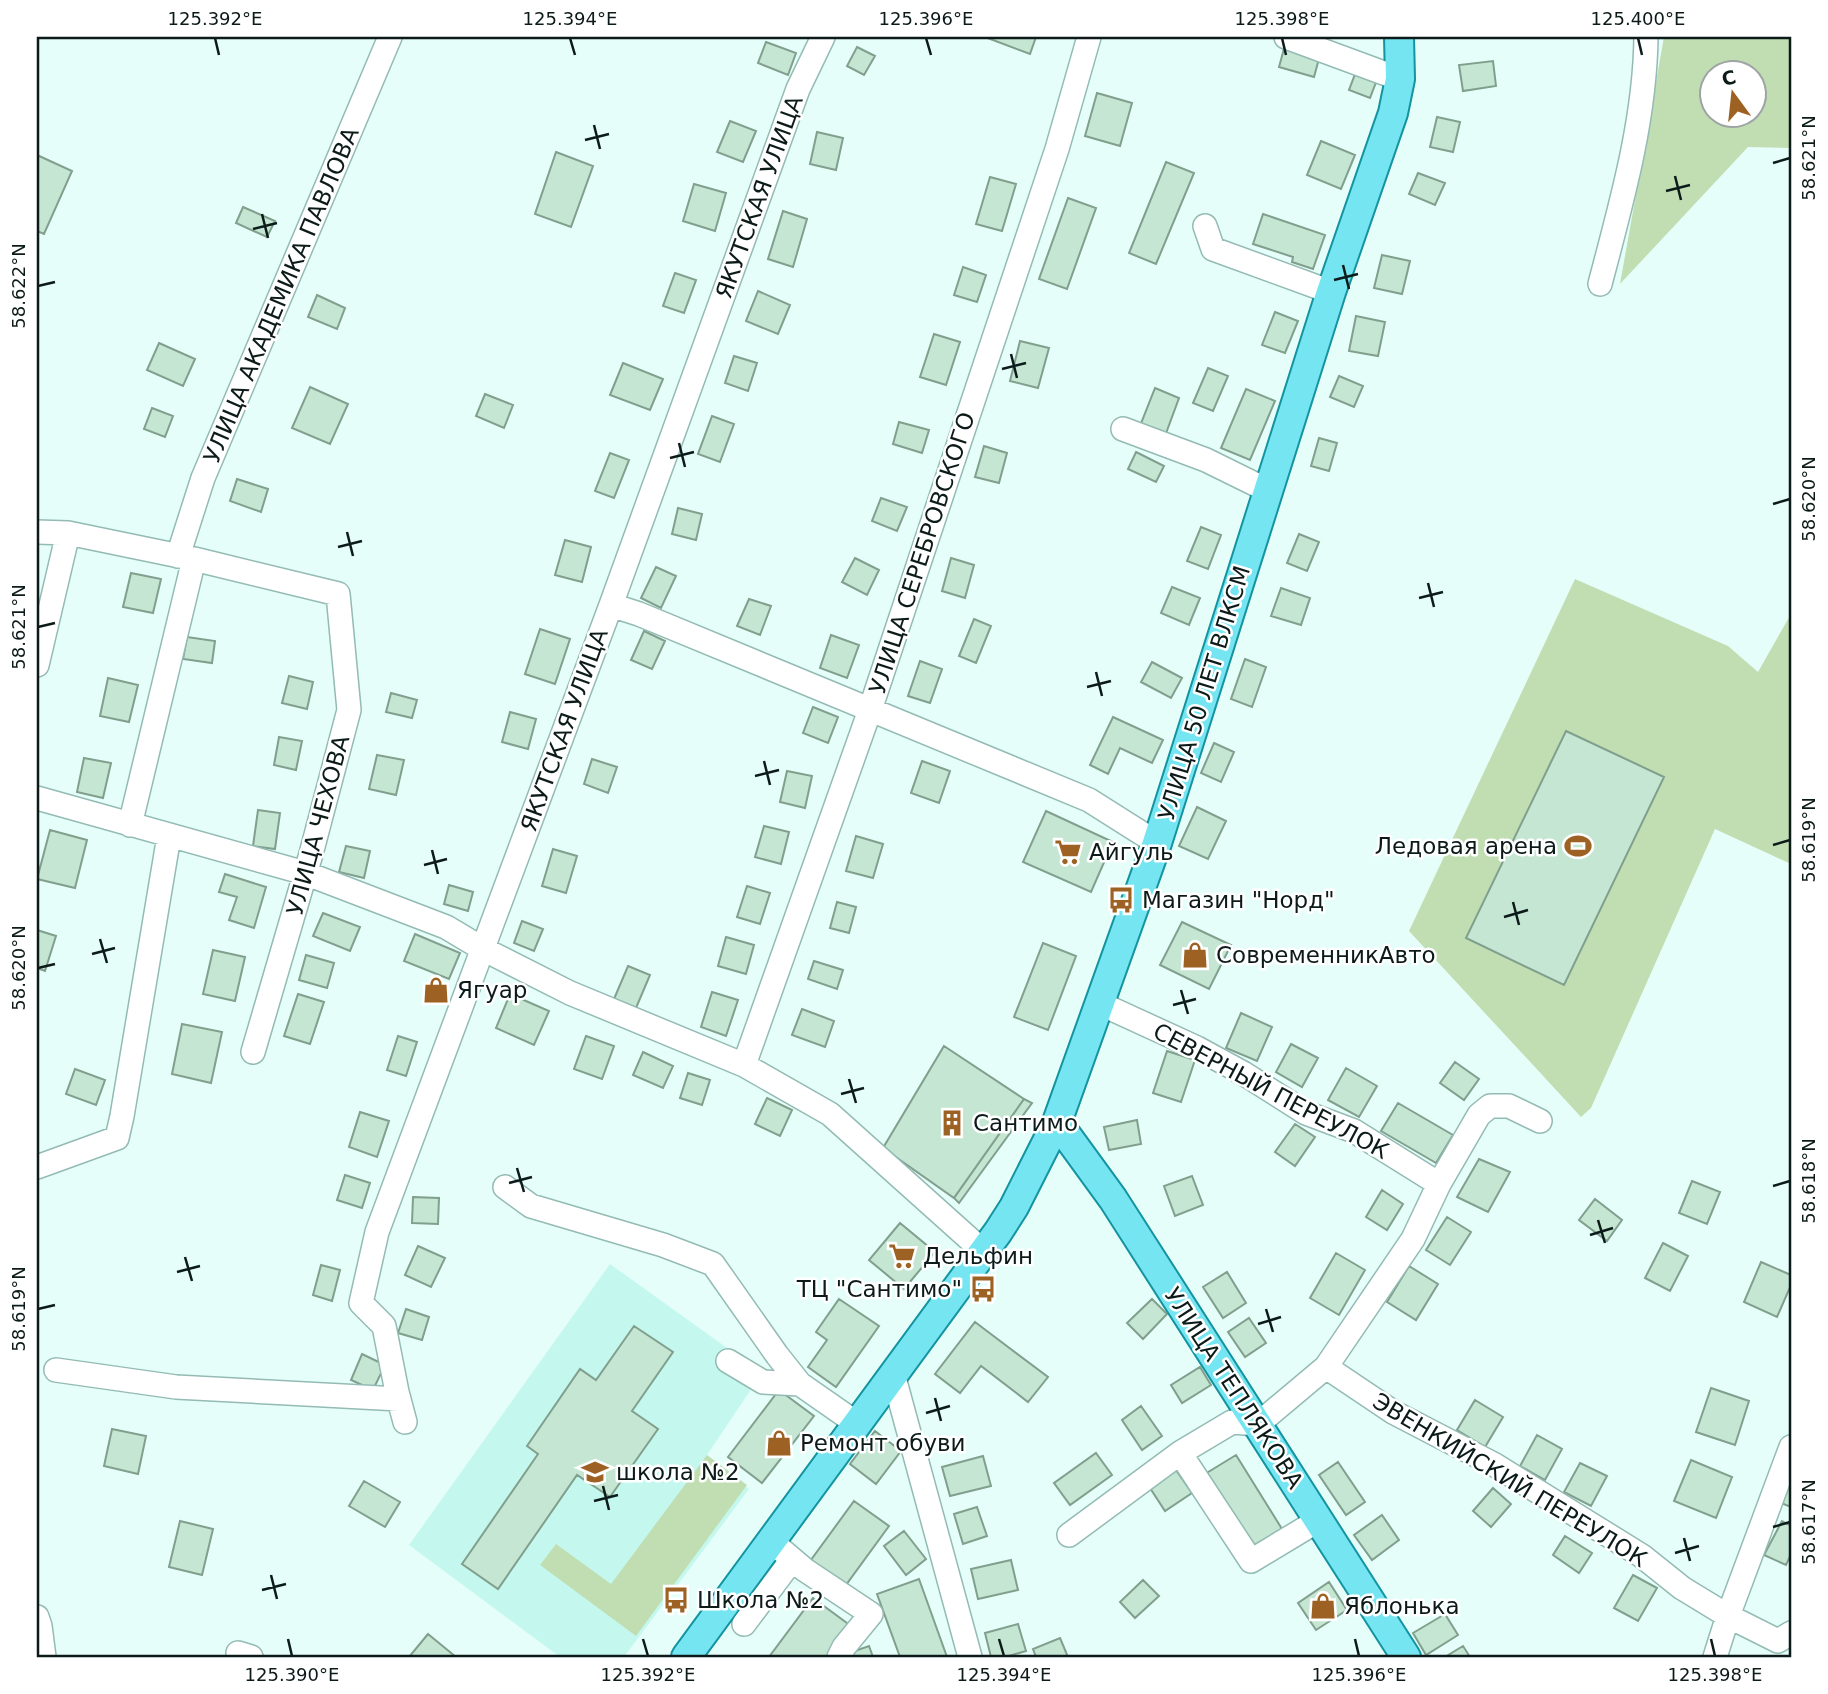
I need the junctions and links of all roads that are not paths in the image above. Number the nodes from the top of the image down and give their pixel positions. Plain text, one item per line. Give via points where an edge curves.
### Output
1 (390, 37) edge
2 (823, 37) edge
3 (1089, 37) edge
4 (1286, 37) edge
5 (1399, 37) edge
6 (1646, 37) edge
7 (1400, 79) junction
8 (1205, 226) dead end
9 (1600, 284) dead end
10 (1331, 292) junction
11 (1123, 429) dead end
12 (1267, 490) junction
13 (37, 532) edge
14 (68, 533) junction
15 (186, 558) junction
16 (611, 605) junction
17 (37, 665) edge
18 (870, 710) junction
19 (37, 798) edge
20 (130, 825) junction
21 (169, 836) junction
22 (1157, 843) junction
23 (305, 873) junction
24 (483, 949) junction
25 (1101, 1004) junction
26 (253, 1052) dead end
27 (744, 1065) junction
28 (1540, 1121) dead end
29 (1057, 1122) junction
30 (37, 1167) edge
31 (1439, 1184) junction
32 (505, 1187) dead end
33 (984, 1252) junction
34 (729, 1361) dead end
35 (1326, 1367) junction
36 (56, 1370) dead end
37 (893, 1374) junction
38 (800, 1384) junction
39 (399, 1399) junction
40 (405, 1422) dead end
41 (856, 1423) junction
42 (1258, 1424) junction
43 (1791, 1447) edge
44 (1180, 1453) junction
45 (1319, 1520) junction
46 (1069, 1535) dead end
47 (782, 1551) junction
48 (1728, 1616) junction
49 (37, 1617) edge
50 (744, 1624) dead end
51 (1791, 1633) edge
52 (44, 1657) edge
53 (686, 1657) edge
54 (839, 1657) edge
55 (970, 1657) edge
56 (1406, 1657) edge
57 (1716, 1657) edge

1 - 15 street, УЛИЦА АКАДЕМИКА ПАВЛОВА via 203,478
2 - 16 street, ЯКУТСКАЯ УЛИЦА via 798,89
3 - 18 street, УЛИЦА СЕРЕБРОВСКОГО
4 - 7 street
5 - 7 main road, УЛИЦА 50 ЛЕТ ВЛКСМ
6 - 9 street via 1634,141
7 - 10 main road, УЛИЦА 50 ЛЕТ ВЛКСМ via 1394,113
8 - 10 street via 1213,249
10 - 12 main road, УЛИЦА 50 ЛЕТ ВЛКСМ
11 - 12 street via 1206,460
12 - 22 main road, УЛИЦА 50 ЛЕТ ВЛКСМ
13 - 14 street
14 - 15 street
14 - 17 street
15 - 20 street, УЛИЦА АКАДЕМИКА ПАВЛОВА
15 - 23 street, УЛИЦА ЧЕХОВА via 338,594 349,710
16 - 18 street
16 - 24 street, ЯКУТСКАЯ УЛИЦА
18 - 22 street via 1089,800
18 - 27 street, УЛИЦА СЕРЕБРОВСКОГО
19 - 20 street
20 - 21 street
21 - 23 street
21 - 30 street via 117,1138
22 - 25 main road, УЛИЦА 50 ЛЕТ ВЛКСМ
23 - 24 street via 446,927
23 - 26 street, УЛИЦА ЧЕХОВА
24 - 27 street via 570,993
24 - 39 street, ЯКУТСКАЯ УЛИЦА via 377,1232 361,1303 384,1326
25 - 29 main road, УЛИЦА 50 ЛЕТ ВЛКСМ
25 - 31 street, СЕВЕРНЫЙ ПЕРЕУЛОК via 1197,1048 1307,1114 1354,1131
27 - 33 street via 830,1114
28 - 31 street via 1508,1106 1490,1106 1479,1115
29 - 33 main road, УЛИЦА 50 ЛЕТ ВЛКСМ via 1014,1207
29 - 42 main road, УЛИЦА ТЕПЛЯКОВА via 1113,1199
31 - 35 street via 1413,1239
32 - 38 street via 531,1206 713,1264
33 - 37 main road, УЛИЦА 50 ЛЕТ ВЛКСМ
34 - 38 street via 764,1382
35 - 42 street
35 - 48 street, ЭВЕНКИЙСКИЙ ПЕРЕУЛОК via 1393,1412 1495,1465 1642,1556
36 - 39 street via 176,1387
37 - 41 main road, УЛИЦА 50 ЛЕТ ВЛКСМ
37 - 55 street
38 - 41 street
39 - 40 street, ЯКУТСКАЯ УЛИЦА
41 - 47 main road, УЛИЦА 50 ЛЕТ ВЛКСМ
42 - 44 street via 1232,1422
42 - 45 main road, УЛИЦА ТЕПЛЯКОВА
43 - 48 street
44 - 45 street via 1251,1561
44 - 46 street
45 - 56 main road, УЛИЦА ТЕПЛЯКОВА
47 - 50 street
47 - 53 main road, УЛИЦА 50 ЛЕТ ВЛКСМ
47 - 54 street via 871,1614
48 - 51 street, ЭВЕНКИЙСКИЙ ПЕРЕУЛОК via 1778,1641
48 - 57 street
49 - 52 street

